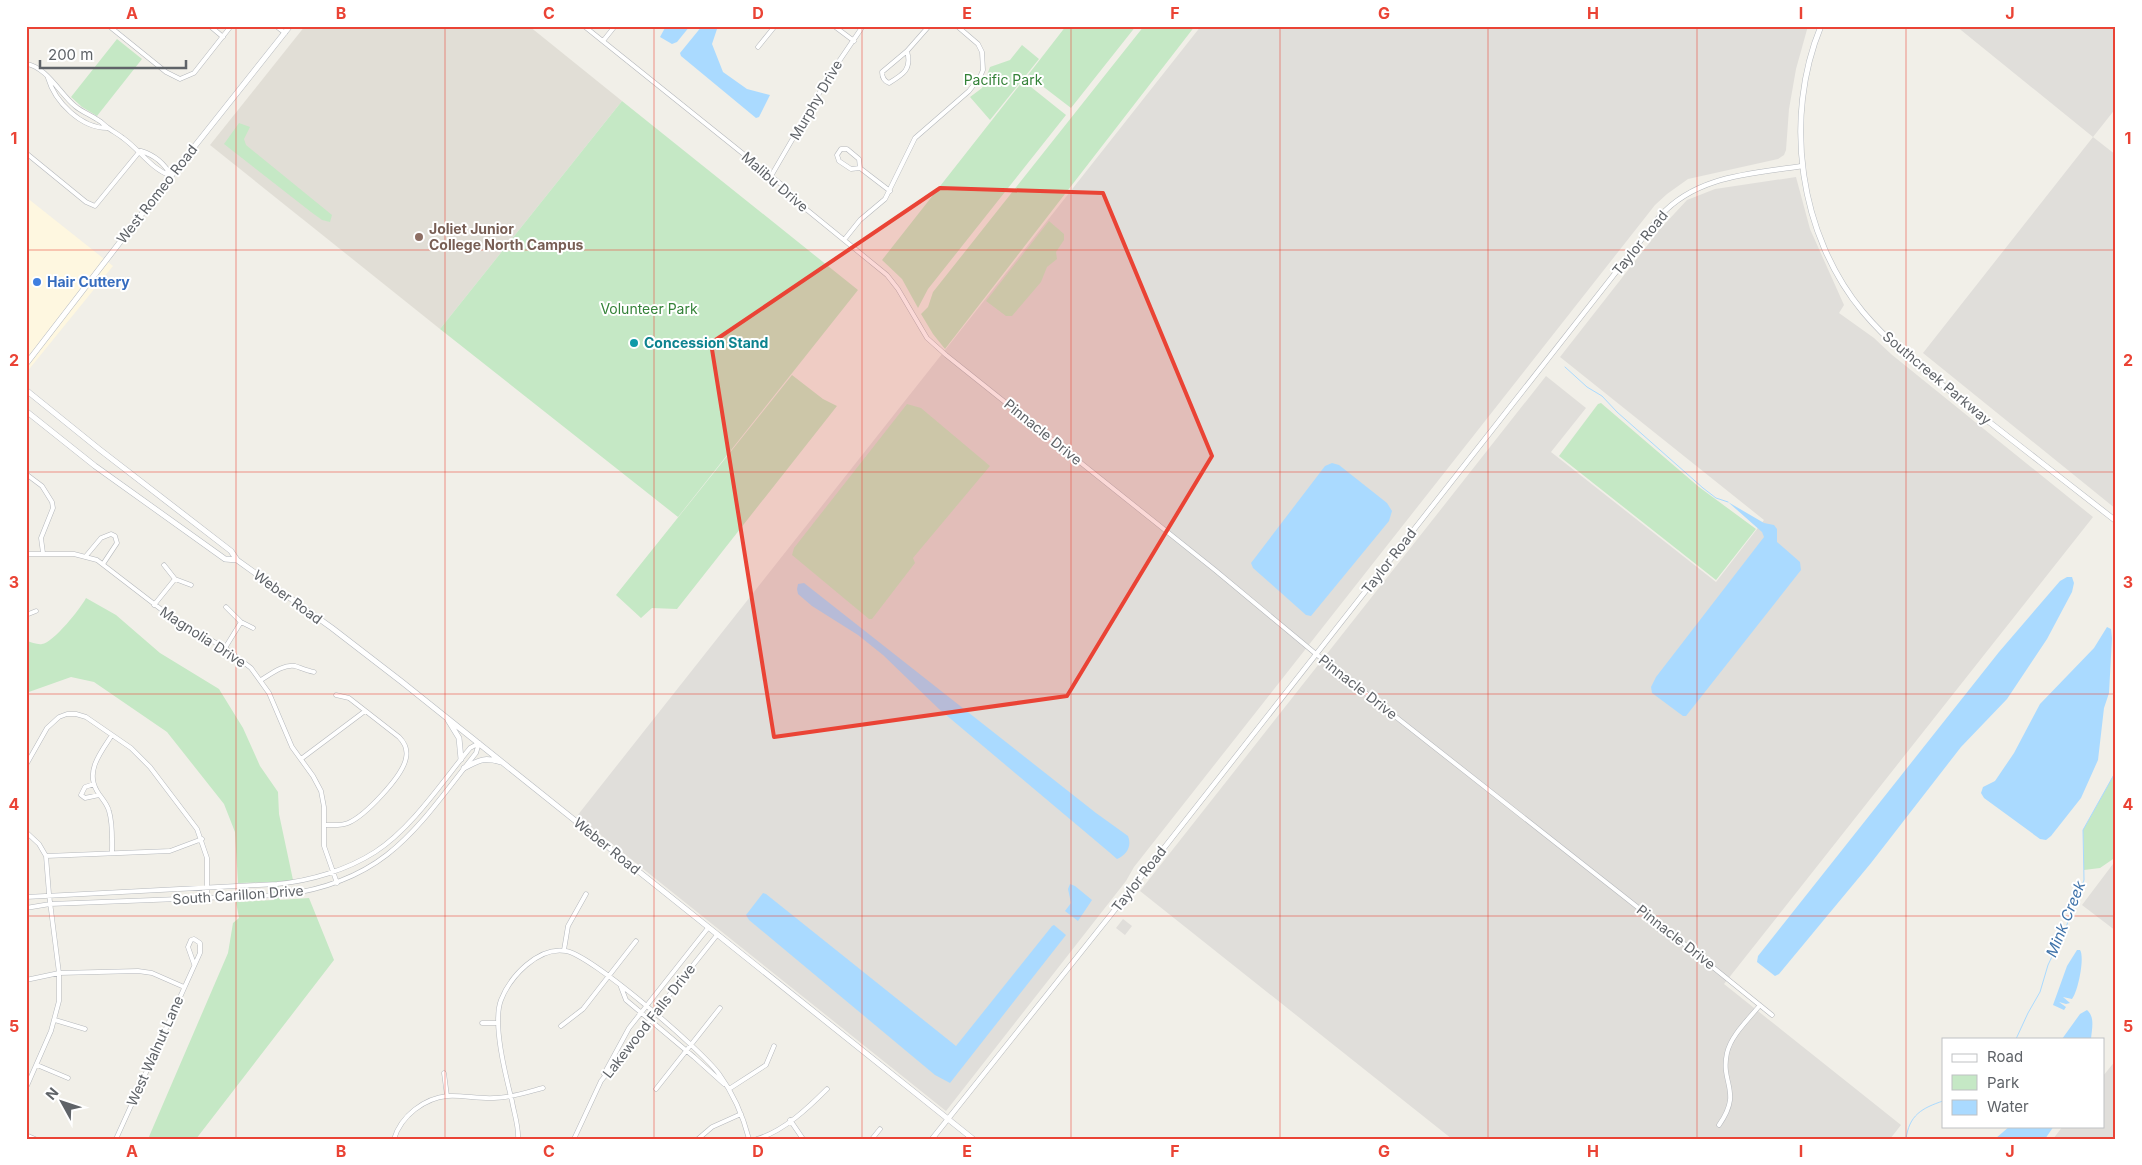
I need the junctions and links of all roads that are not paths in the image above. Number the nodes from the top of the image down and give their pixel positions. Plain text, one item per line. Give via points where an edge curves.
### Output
1 (109, 26) edge
2 (210, 26) edge
3 (232, 26) edge
4 (276, 26) edge
5 (290, 26) edge
6 (584, 26) edge
7 (615, 26) edge
8 (775, 26) edge
9 (834, 26) edge
10 (863, 26) edge
11 (929, 26) edge
12 (957, 26) edge
13 (1821, 26) edge
14 (285, 34) junction
15 (223, 36) junction
16 (854, 41) junction
17 (603, 42) junction
18 (758, 47) dead end
19 (907, 51) junction
20 (26, 64) edge
21 (48, 78) junction
22 (107, 128) junction
23 (140, 151) junction
24 (26, 153) edge
25 (1802, 166) junction
26 (860, 168) junction
27 (171, 176) junction
28 (771, 176) junction
29 (890, 191) junction
30 (844, 240) junction
31 (946, 355) joint
32 (26, 364) edge
33 (26, 390) edge
34 (26, 411) edge
35 (26, 474) edge
36 (2116, 521) edge
37 (43, 553) junction
38 (26, 554) edge
39 (86, 556) junction
40 (237, 560) junction
41 (103, 564) junction
42 (164, 565) dead end
43 (175, 578) junction
44 (191, 585) dead end
45 (154, 605) junction
46 (226, 608) dead end
47 (36, 611) dead end
48 (26, 615) edge
49 (242, 622) junction
50 (253, 628) dead end
51 (225, 648) junction
52 (1316, 654) junction
53 (314, 672) dead end
54 (261, 680) junction
55 (336, 695) dead end
56 (365, 712) junction
57 (447, 717) junction
58 (112, 735) junction
59 (479, 743) junction
60 (301, 759) junction
61 (461, 759) junction
62 (504, 763) junction
63 (26, 765) edge
64 (464, 768) junction
65 (94, 784) junction
66 (99, 795) junction
67 (325, 825) junction
68 (26, 832) edge
69 (202, 839) junction
70 (112, 853) junction
71 (46, 856) junction
72 (333, 871) junction
73 (337, 882) junction
74 (207, 888) junction
75 (49, 894) junction
76 (586, 894) dead end
77 (26, 897) edge
78 (207, 898) junction
79 (50, 904) junction
80 (26, 908) edge
81 (708, 928) junction
82 (717, 935) junction
83 (636, 941) dead end
84 (564, 950) junction
85 (194, 964) junction
86 (59, 973) junction
87 (608, 977) junction
88 (26, 980) edge
89 (620, 985) junction
90 (184, 987) junction
91 (1760, 1005) junction
92 (645, 1006) junction
93 (720, 1008) dead end
94 (640, 1013) junction
95 (654, 1013) junction
96 (1772, 1015) dead end
97 (55, 1020) junction
98 (649, 1020) junction
99 (482, 1023) dead end
100 (497, 1023) junction
101 (560, 1026) dead end
102 (85, 1029) dead end
103 (692, 1044) junction
104 (774, 1046) dead end
105 (686, 1050) junction
106 (36, 1064) junction
107 (444, 1073) dead end
108 (68, 1078) dead end
109 (601, 1081) junction
110 (26, 1088) edge
111 (543, 1088) dead end
112 (728, 1088) junction
113 (656, 1089) dead end
114 (827, 1089) dead end
115 (447, 1096) junction
116 (511, 1096) junction
117 (741, 1114) junction
118 (948, 1119) junction
119 (790, 1120) junction
120 (1719, 1124) dead end
121 (880, 1130) dead end
122 (26, 1135) edge
123 (35, 1139) edge
124 (116, 1139) edge
125 (394, 1139) edge
126 (518, 1139) edge
127 (574, 1139) edge
128 (698, 1139) edge
129 (749, 1139) edge
130 (757, 1139) edge
131 (803, 1139) edge
132 (872, 1139) edge
133 (932, 1139) edge
134 (973, 1139) edge

1 - 15 street via 166,72 180,78 194,73
2 - 15 street
3 - 15 street
4 - 14 street
5 - 14 main road, West Romeo Road
6 - 17 street, Malibu Drive
7 - 17 street
8 - 18 street
9 - 16 street
10 - 16 street, Murphy Drive
11 - 19 street
12 - 29 street via 978,44 984,61 983,70 976,84 915,138
13 - 25 main road via 1807,72 1800,116
14 - 27 main road, West Romeo Road
16 - 28 street, Murphy Drive via 836,64
17 - 28 street, Malibu Drive
19 - 19 street via 882,72 886,82 908,70
20 - 21 street
21 - 22 street via 75,106
21 - 22 street via 51,89 71,112 99,128
22 - 23 street
23 - 24 street via 95,206
23 - 27 street via 167,168
25 - 36 main road, Southcreek Parkway via 1820,236 1835,269 1862,310 1909,358
25 - 52 street, Taylor Road via 1720,179 1689,192 1666,209
26 - 26 street via 859,159 847,149 841,149 836,155 851,169
26 - 29 street
27 - 32 main road, West Romeo Road
28 - 30 street, Malibu Drive
29 - 30 street
30 - 31 street, Malibu Drive via 887,275 927,338
31 - 52 street, Pinnacle Drive
33 - 40 main road, Weber Road via 231,551
34 - 40 main road, Weber Road via 96,466 225,558
35 - 37 street via 42,486 52,502 53,508 41,538
37 - 38 street, Magnolia Drive
37 - 39 street, Magnolia Drive
39 - 41 street, Magnolia Drive
39 - 41 street via 101,538 111,534 117,543
40 - 57 main road, Weber Road
41 - 45 street, Magnolia Drive
42 - 43 street
43 - 44 street
43 - 45 street
45 - 51 street, Magnolia Drive
46 - 49 street
47 - 48 street
49 - 50 street
49 - 51 street
51 - 54 street, Magnolia Drive
52 - 91 street, Pinnacle Drive
52 - 118 street, Taylor Road
53 - 54 street via 288,667
54 - 60 street, Magnolia Drive via 292,747
55 - 56 street via 349,698
56 - 60 street
56 - 67 street via 404,743 407,750 404,765 380,796 354,820 340,825
57 - 59 main road, Weber Road
57 - 61 main road via 459,738
58 - 63 street via 86,717 67,714 47,728
58 - 65 street via 96,760
58 - 69 street via 141,756
59 - 61 street, South Carillon Drive
59 - 62 main road, Weber Road
59 - 64 street, South Carillon Drive via 476,753
60 - 67 street, Magnolia Drive via 320,791
61 - 72 street, South Carillon Drive via 395,836 357,862
62 - 64 main road via 489,758
62 - 81 main road, Weber Road
64 - 73 street, South Carillon Drive via 400,846 375,865
65 - 66 street
65 - 66 street via 85,787 81,795 86,798
66 - 70 street via 106,802 111,820
67 - 72 street, Magnolia Drive via 324,846
68 - 71 street
69 - 70 street via 170,851
69 - 74 street via 207,858
70 - 71 street
71 - 75 street
72 - 73 street, Magnolia Drive
72 - 74 street, South Carillon Drive via 293,883
73 - 78 street, South Carillon Drive via 283,895
74 - 75 street, South Carillon Drive
74 - 78 street
75 - 77 street, South Carillon Drive
75 - 79 street
76 - 84 street via 568,926
78 - 79 street, South Carillon Drive
79 - 80 street, South Carillon Drive
79 - 86 street
81 - 82 main road, Weber Road
81 - 92 street
82 - 95 street, Lakewood Falls Drive
82 - 118 main road, Weber Road
83 - 87 street
84 - 87 street via 585,958
84 - 100 street via 544,953 527,965 502,998
85 - 85 street, West Walnut Lane via 201,946 194,939 188,946
85 - 90 street, West Walnut Lane
86 - 88 street
86 - 90 street via 138,971
86 - 97 street
87 - 89 street
87 - 101 street via 582,1009
89 - 92 street
89 - 94 street via 626,1000
90 - 124 street, West Walnut Lane
91 - 96 street, Pinnacle Drive
91 - 120 street via 1729,1047 1726,1066 1731,1099 1728,1112
92 - 94 street
92 - 95 street
93 - 103 street
94 - 98 street
94 - 109 street via 618,1046
95 - 98 street, Lakewood Falls Drive
95 - 103 street
97 - 102 street
97 - 106 street
98 - 105 street
98 - 109 street, Lakewood Falls Drive
99 - 100 street
100 - 116 street
103 - 105 street
103 - 112 street via 713,1065
104 - 112 street via 766,1065
105 - 112 street
105 - 113 street
106 - 108 street
106 - 110 street
107 - 115 street
109 - 127 street, Lakewood Falls Drive
111 - 116 street
112 - 117 street
114 - 119 street
115 - 116 street
115 - 125 street via 410,1112
116 - 126 street
117 - 128 street via 707,1129
117 - 129 street
118 - 133 street, Taylor Road
118 - 134 main road, Weber Road
119 - 130 street
119 - 131 street
121 - 132 street
122 - 123 street

